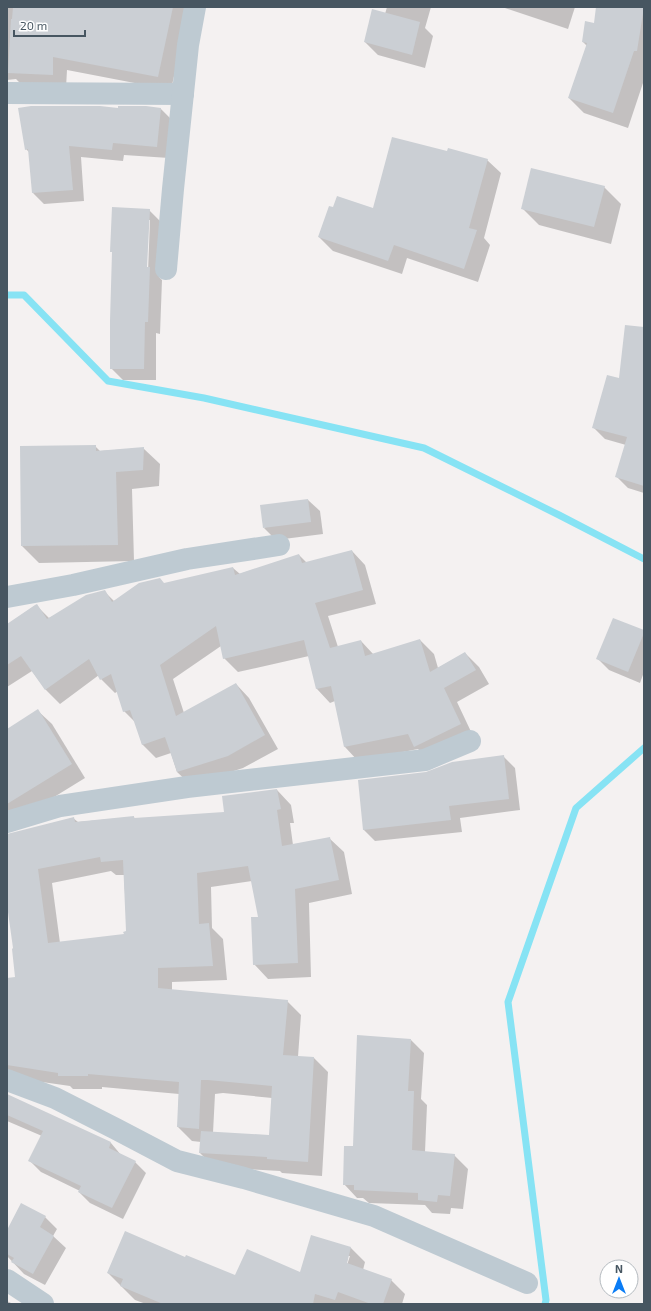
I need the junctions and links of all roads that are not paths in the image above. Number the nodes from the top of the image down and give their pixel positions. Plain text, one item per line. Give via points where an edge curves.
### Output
1 (195, 7) edge
2 (7, 93) edge
3 (183, 94) junction
4 (166, 269) dead end
5 (279, 545) dead end
6 (7, 597) edge
7 (470, 741) dead end
8 (7, 822) edge
9 (7, 1080) edge
10 (7, 1280) edge
11 (527, 1283) dead end
12 (43, 1304) edge

1 - 3 street
2 - 3 street
3 - 4 street
5 - 6 street via 187,559
7 - 8 street via 425,760 163,790 60,806
9 - 11 street via 55,1098 177,1161 374,1216
10 - 12 street

